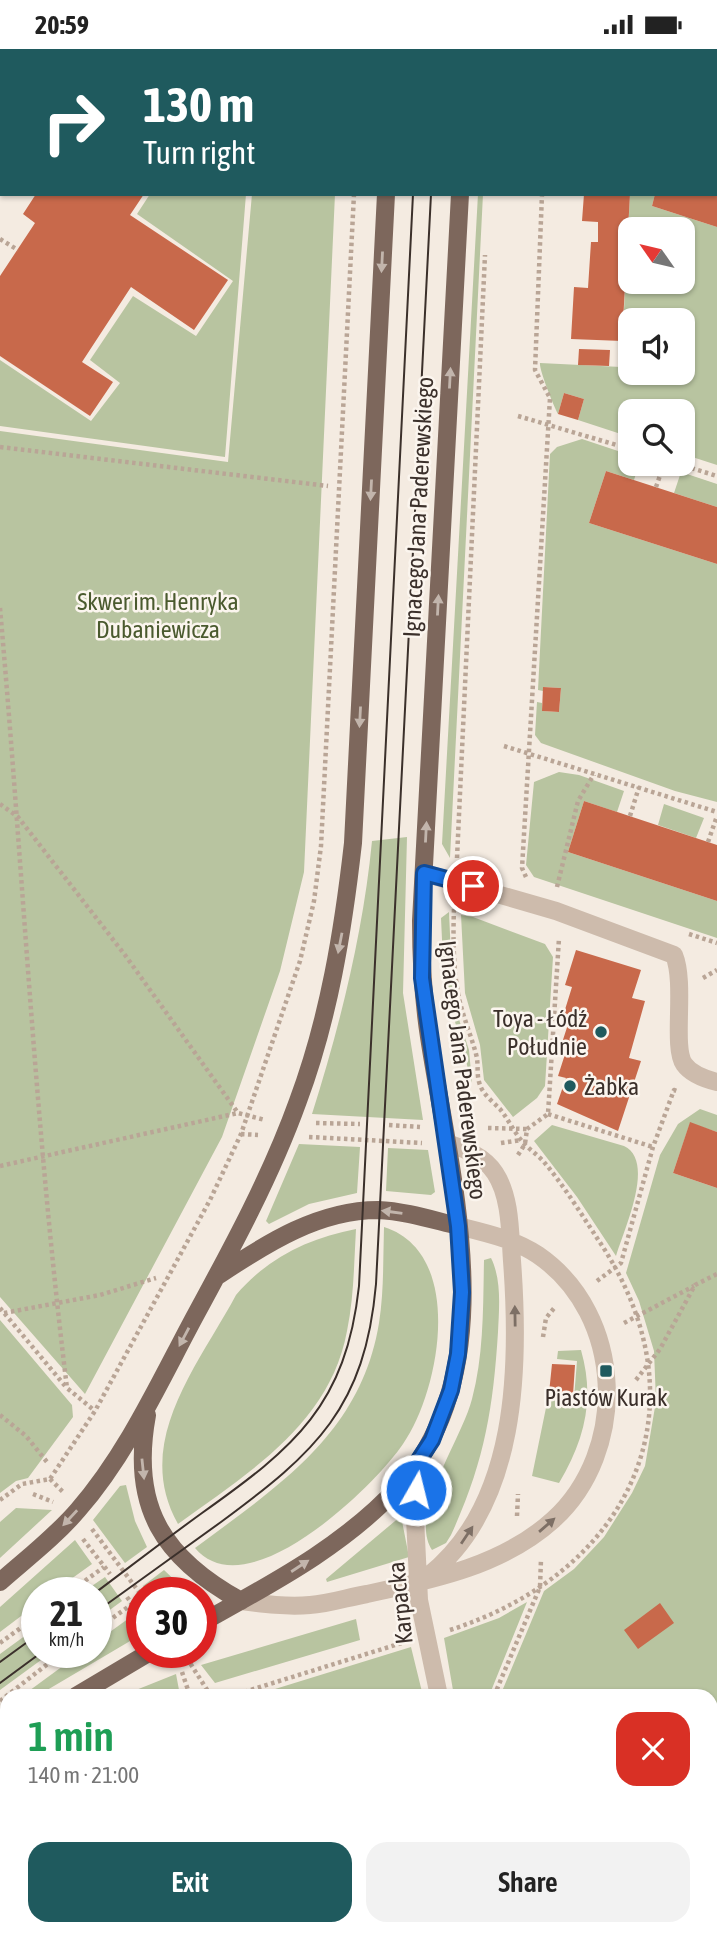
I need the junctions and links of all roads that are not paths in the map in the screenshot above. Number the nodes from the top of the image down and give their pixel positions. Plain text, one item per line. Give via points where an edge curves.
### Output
1 (386, 196) edge
2 (460, 196) edge
3 (424, 873) junction
4 (717, 1082) edge
5 (447, 1143) junction
6 (458, 1226) junction
7 (510, 1240) junction
8 (216, 1277) junction
9 (149, 1401) junction
10 (417, 1463) junction
11 (0, 1581) edge
12 (419, 1583) junction
13 (241, 1601) junction
14 (217, 1614) edge
15 (126, 1666) edge
16 (88, 1689) edge
17 (437, 1689) edge

1 -> 8 main road, Ignacego Jana Paderewskiego via 355,807 343,927 297,1106
3 -> 2 main road, Ignacego Jana Paderewskiego
3 - 4 street via 556,911 674,955 681,982 680,1055 692,1071
3 - 5 main road, Ignacego Jana Paderewskiego via 422,978
5 - 6 main road, Ignacego Jana Paderewskiego
5 - 7 street via 468,1150 495,1174 507,1207
6 - 7 street
6 -> 8 main road via 391,1211 348,1213 279,1237
6 - 10 main road, Ignacego Jana Paderewskiego via 462,1292 458,1354 443,1415
12 -> 7 street via 447,1561 468,1535 493,1480 504,1439 516,1326
12 -> 7 street via 458,1572 530,1539 574,1496 600,1447 608,1394 595,1330 559,1274 538,1255
8 -> 9 main road, Ignacego Jana Paderewskiego
9 -> 11 main road, Ignacego Jana Paderewskiego via 78,1511
9 -> 13 main road via 142,1454 152,1513 184,1564
10 - 12 street, Karpacka
13 -> 10 main road, Ignacego Jana Paderewskiego via 342,1537 400,1485
12 - 13 street via 313,1605
12 - 17 street, Karpacka
13 - 14 main road, Ignacego Jana Paderewskiego
15 - 16 main road

